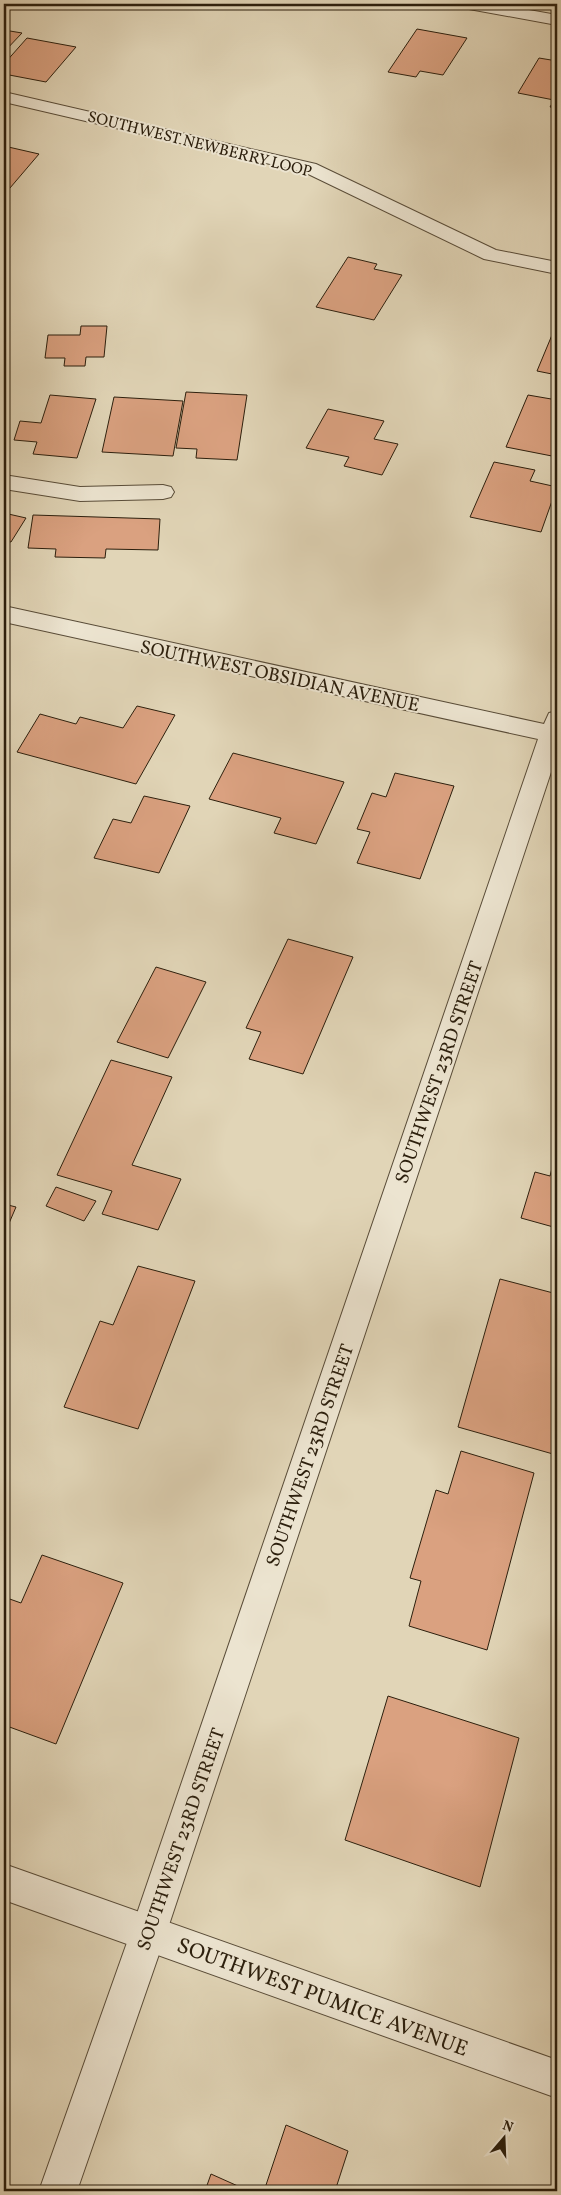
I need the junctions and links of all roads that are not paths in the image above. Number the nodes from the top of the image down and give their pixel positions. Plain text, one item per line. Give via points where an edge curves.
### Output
1 (469, 4) edge
2 (557, 20) edge
3 (4, 96) edge
4 (557, 268) edge
5 (4, 482) edge
6 (163, 492) dead end
7 (5, 617) edge
8 (555, 729) edge
9 (4, 1882) edge
10 (148, 1934) junction
11 (557, 2079) edge
12 (58, 2191) edge

1 - 2 street
3 - 4 street, SOUTHWEST NEWBERRY LOOP via 310,168 491,255
5 - 6 street via 80,494
7 - 8 street, SOUTHWEST OBSIDIAN AVENUE
8 - 10 street, SOUTHWEST 23RD STREET
9 - 10 street, SOUTHWEST PUMICE AVENUE
10 - 11 street, SOUTHWEST PUMICE AVENUE
10 - 12 street, SOUTHWEST 23RD STREET

